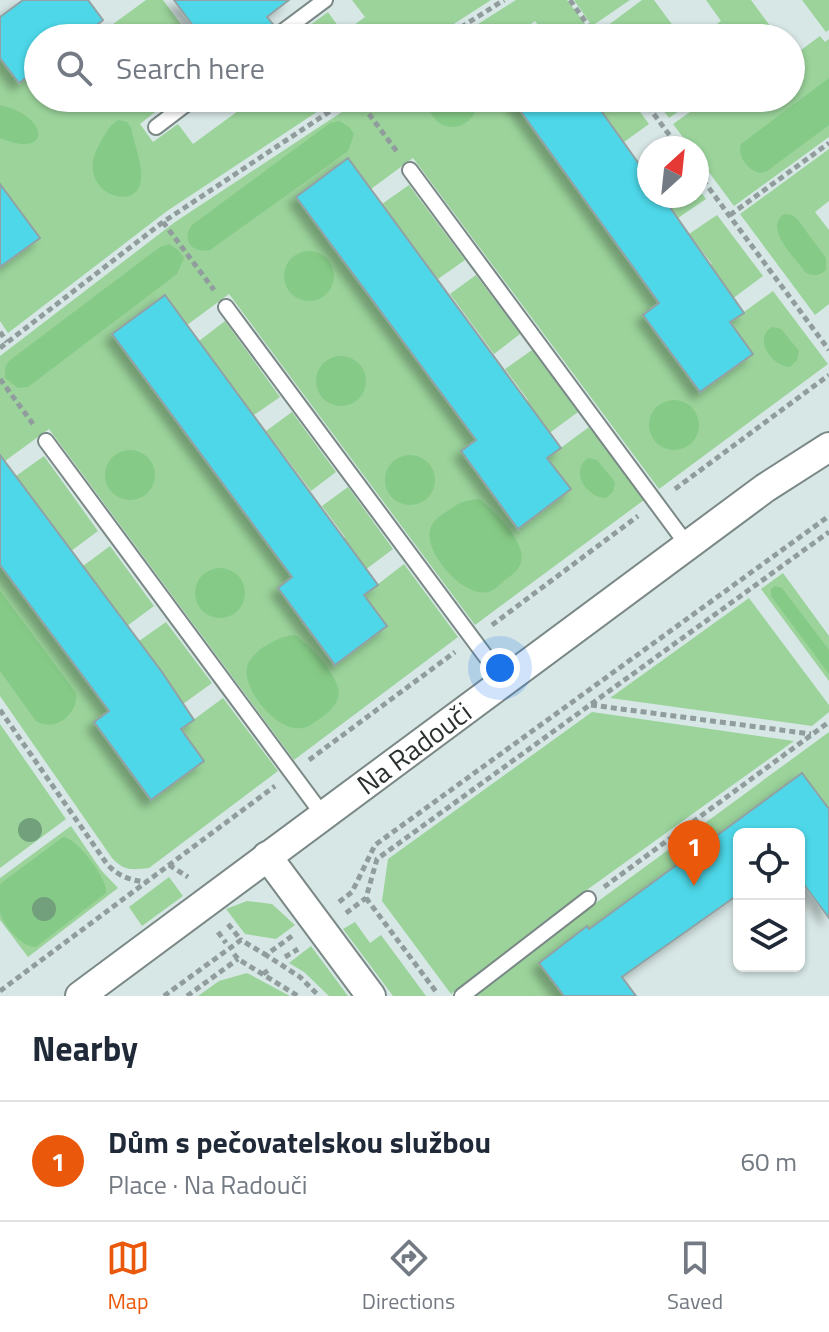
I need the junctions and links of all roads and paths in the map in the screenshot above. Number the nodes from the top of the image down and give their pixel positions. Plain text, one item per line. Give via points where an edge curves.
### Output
1 (325, 0) edge
2 (504, 0) edge
3 (570, 0) edge
4 (293, 24) edge
5 (466, 24) edge
6 (587, 24) edge
7 (176, 112) edge
8 (329, 112) edge
9 (367, 112) edge
10 (652, 112) edge
11 (156, 127) dead end
12 (670, 136) edge
13 (829, 143) edge
14 (410, 170) joint
15 (709, 188) edge
16 (730, 215) junction
17 (163, 222) junction
18 (226, 307) joint
19 (0, 332) edge
20 (7, 342) junction
21 (0, 348) edge
22 (829, 350) edge
23 (829, 375) edge
24 (0, 379) edge
25 (46, 441) joint
26 (829, 447) edge
27 (657, 503) junction
28 (829, 516) edge
29 (829, 532) edge
30 (688, 546) junction
31 (472, 640) junction
32 (504, 681) junction
33 (590, 705) junction
34 (0, 710) edge
35 (829, 722) edge
36 (812, 734) junction
37 (291, 773) junction
38 (323, 815) junction
39 (267, 856) junction
40 (169, 865) junction
41 (146, 882) junction
42 (181, 883) dead end
43 (199, 884) dead end
44 (352, 892) dead end
45 (366, 898) junction
46 (588, 899) joint
47 (336, 921) dead end
48 (266, 955) dead end
49 (271, 968) dead end
50 (263, 974) junction
51 (0, 991) edge
52 (80, 996) edge
53 (164, 996) edge
54 (187, 996) edge
55 (298, 996) edge
56 (371, 996) edge
57 (439, 996) edge
58 (462, 996) edge

1 - 4 lane
2 - 5 path
3 - 6 path
7 - 11 lane
8 - 17 path
9 - 14 path
10 - 12 path
13 - 16 path
14 - 27 lane
15 - 16 path
16 - 22 path
17 - 18 path
17 - 20 path
18 - 31 lane
19 - 20 path
20 - 21 path
23 - 27 path
24 - 25 path
25 - 37 lane
26 - 30 street, Na Radouči
27 - 30 lane
27 - 31 path
28 - 44 path via 375,845
29 - 33 path
30 - 32 street, Na Radouči
31 - 32 lane
31 - 37 path
32 - 38 street, Na Radouči
33 - 36 path
33 - 45 path via 377,859
34 - 41 path via 107,864 131,881
35 - 36 path
36 - 46 path
37 - 38 lane
37 - 40 path
38 - 39 street, Na Radouči
39 - 52 street, Na Radouči
39 - 56 street
40 - 41 path
40 - 42 path
40 - 43 path
41 - 51 path
45 - 47 path
45 - 57 path
46 - 58 lane
48 - 53 path via 241,940
49 - 50 path
50 - 54 path via 236,956
50 - 55 path

